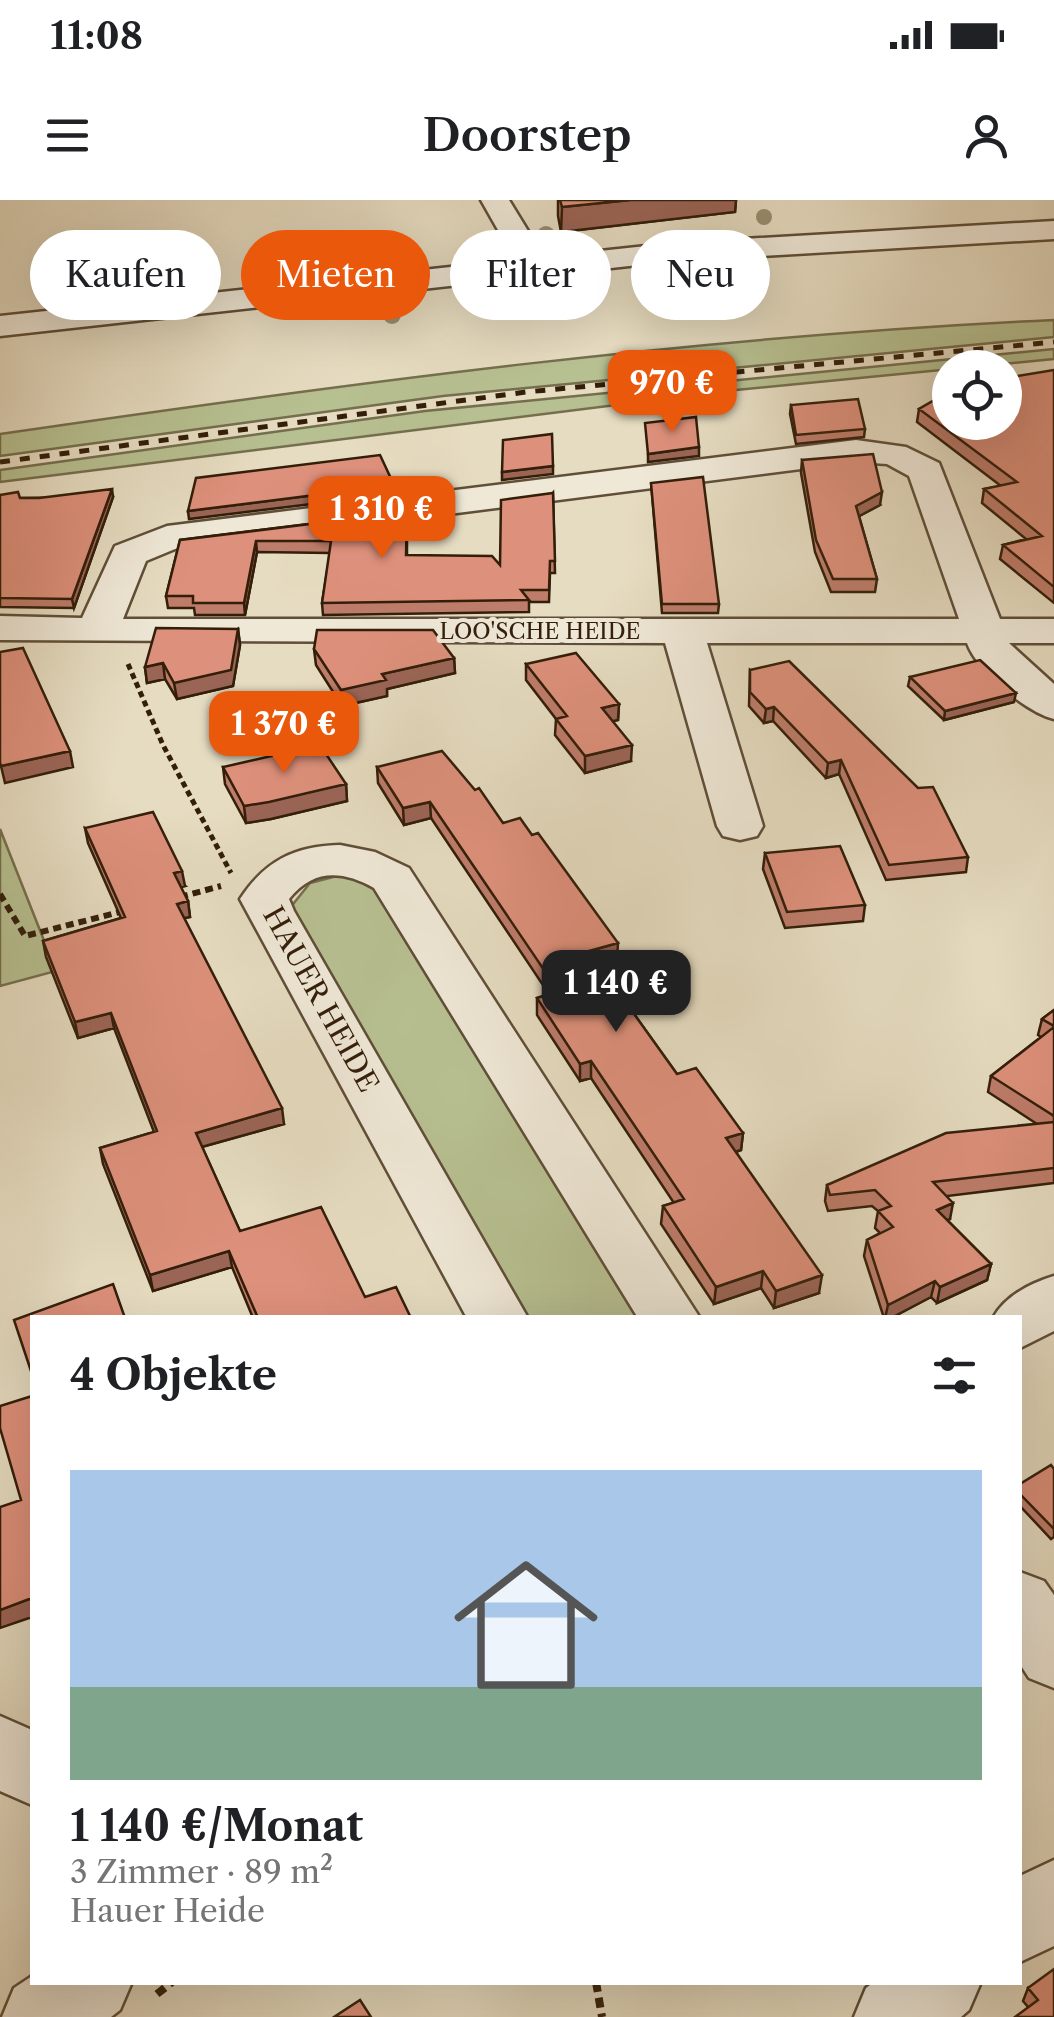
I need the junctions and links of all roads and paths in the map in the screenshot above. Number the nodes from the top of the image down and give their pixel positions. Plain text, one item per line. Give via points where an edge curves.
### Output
1 (495, 200) edge
2 (801, 214) dead end
3 (513, 230) edge
4 (1054, 230) edge
5 (822, 242) junction
6 (611, 260) edge
7 (450, 275) edge
8 (0, 326) edge
9 (0, 628) edge
10 (105, 631) junction
11 (682, 631) junction
12 (984, 631) junction
13 (1054, 631) edge
14 (1054, 706) edge
15 (740, 826) dead end
16 (253, 890) junction
17 (0, 894) edge
18 (168, 900) edge
19 (132, 909) edge
20 (1054, 1300) edge
21 (496, 1315) edge
22 (668, 1315) edge
23 (1022, 1323) edge
24 (1022, 1605) edge
25 (1054, 1656) edge
26 (0, 1750) edge
27 (30, 1769) edge
28 (1054, 1898) edge
29 (1022, 1922) edge
30 (88, 1985) edge
31 (597, 1985) edge
32 (937, 1985) edge
33 (44, 2017) edge
34 (602, 2017) edge
35 (895, 2017) edge

1 - 3 street
2 - 5 street
4 - 5 street
5 - 6 street
7 - 8 street
9 - 10 street, LOO'SCHE HEIDE
10 - 11 street, LOO'SCHE HEIDE
10 - 12 street via 129,554 167,538 856,451 889,451 926,471
10 - 16 path via 231,872
11 - 12 street, LOO'SCHE HEIDE
11 - 15 street
12 - 13 street, LOO'SCHE HEIDE
12 - 14 street via 992,651
16 - 18 path
16 - 21 street, HAUER HEIDE
16 - 22 street, HAUER HEIDE via 285,872 340,857 372,864 392,878
17 - 19 path via 25,936
20 - 23 street
24 - 25 street
26 - 27 street
28 - 29 street
30 - 33 street
31 - 34 path
32 - 35 street

